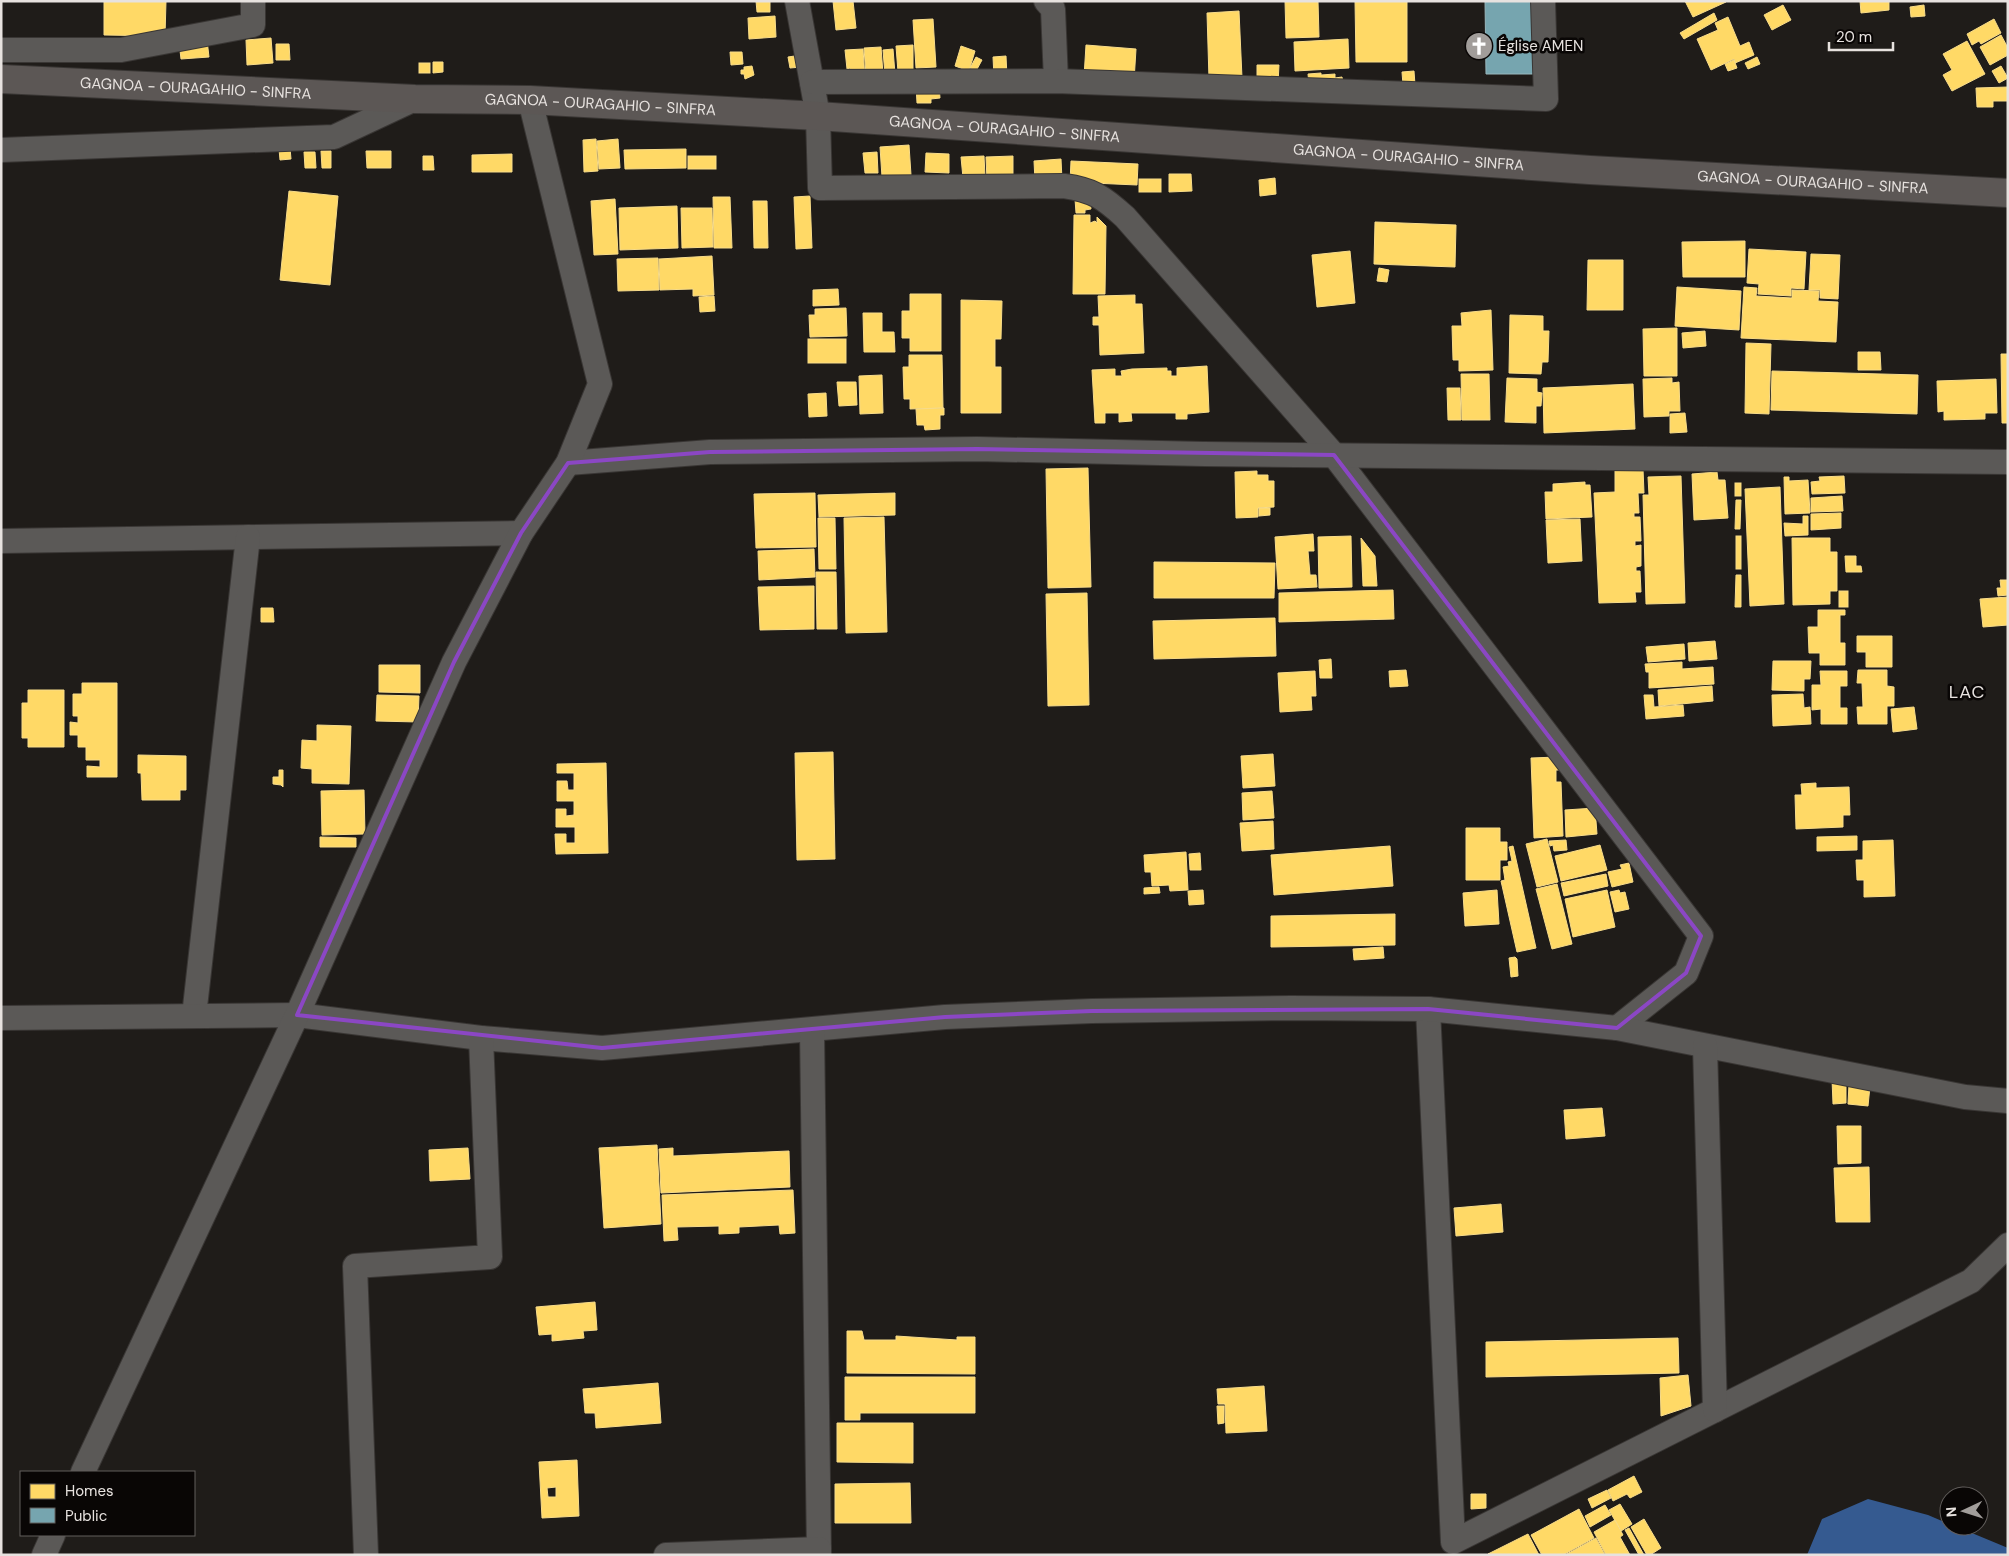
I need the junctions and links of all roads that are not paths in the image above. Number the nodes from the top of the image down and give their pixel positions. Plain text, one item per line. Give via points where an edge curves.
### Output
1 (253, 1) edge
2 (796, 1) edge
3 (1046, 1) edge
4 (1543, 1) edge
5 (1, 50) edge
6 (1, 79) edge
7 (1056, 81) junction
8 (812, 82) junction
9 (415, 99) junction
10 (530, 100) junction
11 (818, 116) junction
12 (2, 155) edge
13 (2008, 193) edge
14 (1334, 455) junction
15 (2008, 462) edge
16 (568, 463) junction
17 (521, 533) junction
18 (248, 537) junction
19 (1, 540) edge
20 (1428, 1009) junction
21 (297, 1015) junction
22 (194, 1016) junction
23 (1, 1018) edge
24 (1617, 1028) junction
25 (812, 1030) junction
26 (481, 1038) junction
27 (1705, 1046) junction
28 (2008, 1102) edge
29 (2008, 1245) edge
30 (1716, 1410) junction
31 (83, 1471) edge
32 (53, 1536) edge
33 (819, 1552) edge
34 (44, 1555) edge
35 (366, 1555) edge
36 (666, 1555) edge

1 - 5 street via 253,25 121,50
2 - 8 street
3 - 7 street via 1053,9
4 - 7 street via 1546,99
6 - 9 main road, GAGNOA - OURAGAHIO - SINFRA
7 - 8 street
8 - 11 street
9 - 10 main road, GAGNOA - OURAGAHIO - SINFRA
9 - 12 street via 334,137
10 - 11 main road, GAGNOA - OURAGAHIO - SINFRA
10 - 16 street via 600,384
11 - 13 main road, GAGNOA - OURAGAHIO - SINFRA via 1570,169
11 - 14 street via 820,188 1064,186 1087,189 1104,198
14 - 15 street
14 - 16 street via 978,449 770,451 710,452
14 - 24 street via 1701,936 1686,973
16 - 17 street
17 - 18 street
17 - 21 street via 454,662
18 - 19 street
18 - 22 street
20 - 24 street
20 - 25 street via 1092,1011 945,1017
20 - 30 street via 1453,1542
21 - 22 street
21 - 26 street
21 - 31 street
22 - 23 street
24 - 27 street
25 - 26 street via 602,1048
25 - 33 street
26 - 35 street via 490,1257 355,1266
27 - 28 street
27 - 30 street
29 - 30 street via 1971,1281
32 - 34 street
33 - 36 street

